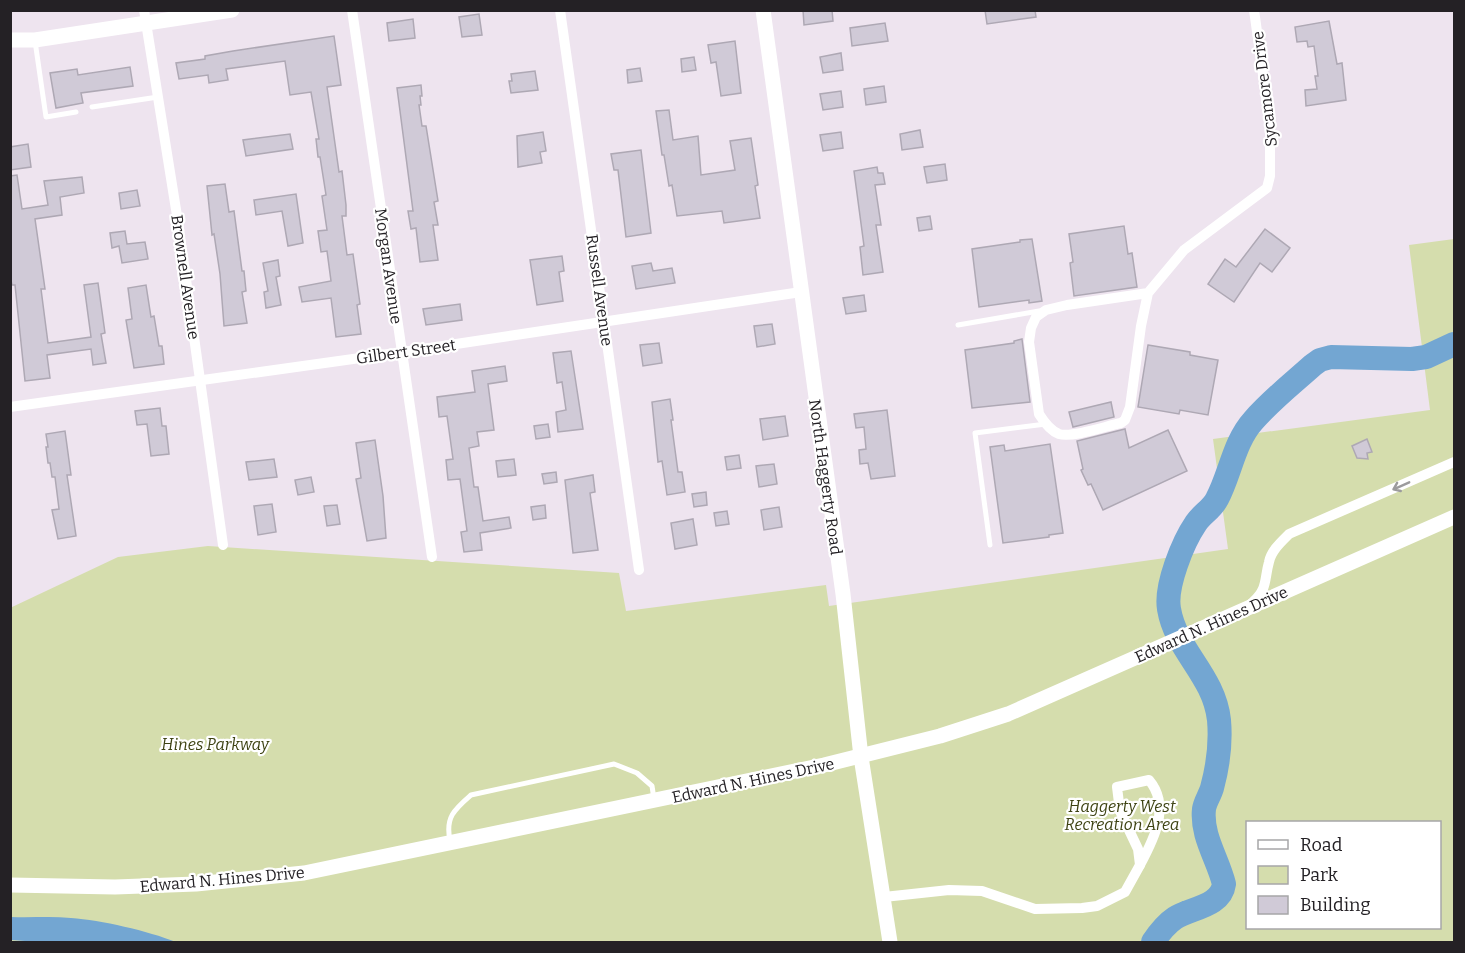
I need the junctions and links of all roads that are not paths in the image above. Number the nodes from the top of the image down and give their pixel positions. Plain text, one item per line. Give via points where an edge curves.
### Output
1 (232, 10) edge
2 (352, 10) edge
3 (560, 10) edge
4 (763, 10) edge
5 (1254, 10) edge
6 (144, 17) edge
7 (10, 40) edge
8 (35, 40) junction
9 (159, 97) junction
10 (92, 107) dead end
11 (76, 112) dead end
12 (801, 292) junction
13 (1148, 293) junction
14 (1046, 310) junction
15 (605, 321) junction
16 (958, 325) dead end
17 (403, 352) junction
18 (199, 379) junction
19 (10, 407) edge
20 (1046, 424) junction
21 (1455, 462) edge
22 (1455, 517) edge
23 (223, 545) dead end
24 (990, 545) dead end
25 (432, 557) dead end
26 (639, 570) dead end
27 (1245, 609) junction
28 (861, 757) junction
29 (655, 800) junction
30 (451, 843) junction
31 (1140, 865) junction
32 (10, 885) edge
33 (884, 897) junction
34 (890, 942) edge

1 - 6 street
2 - 17 street, Morgan Avenue
3 - 15 street, Russell Avenue
4 - 12 street, North Haggerty Road
5 - 13 street, Sycamore Drive via 1270,125 1267,188 1184,250
6 - 8 street
6 - 9 street, Brownell Avenue
7 - 8 street
8 - 11 lane via 46,117
9 - 10 lane
9 - 18 street, Brownell Avenue
12 - 15 street, Gilbert Street
12 - 28 street, North Haggerty Road via 843,594
13 - 14 street
13 - 20 street via 1125,420 1069,435 1058,434
14 - 16 lane
14 - 20 street via 1036,317 1029,342 1039,414
15 - 17 street, Gilbert Street
15 - 26 street, Russell Avenue
17 - 18 street, Gilbert Street
17 - 25 street, Morgan Avenue
18 - 19 street, Gilbert Street
18 - 23 street, Brownell Avenue
20 - 24 lane via 975,433
21 -> 27 street via 1289,534 1269,560 1262,594
22 - 27 street, Edward N. Hines Drive
27 - 28 street, Edward N. Hines Drive via 1008,714
28 - 29 street, Edward N. Hines Drive
28 - 33 street, North Haggerty Road
29 - 30 street, Edward N. Hines Drive
29 - 30 lane via 652,786 637,773 614,764 471,795 453,810
30 - 32 street, Edward N. Hines Drive via 325,869 253,879 115,887
31 - 31 street via 1158,824 1156,788 1149,780 1117,787 1120,811 1138,849
31 - 33 street via 1125,892 1097,906 1082,908 1035,909 982,891 949,890
33 - 34 street, North Haggerty Road

